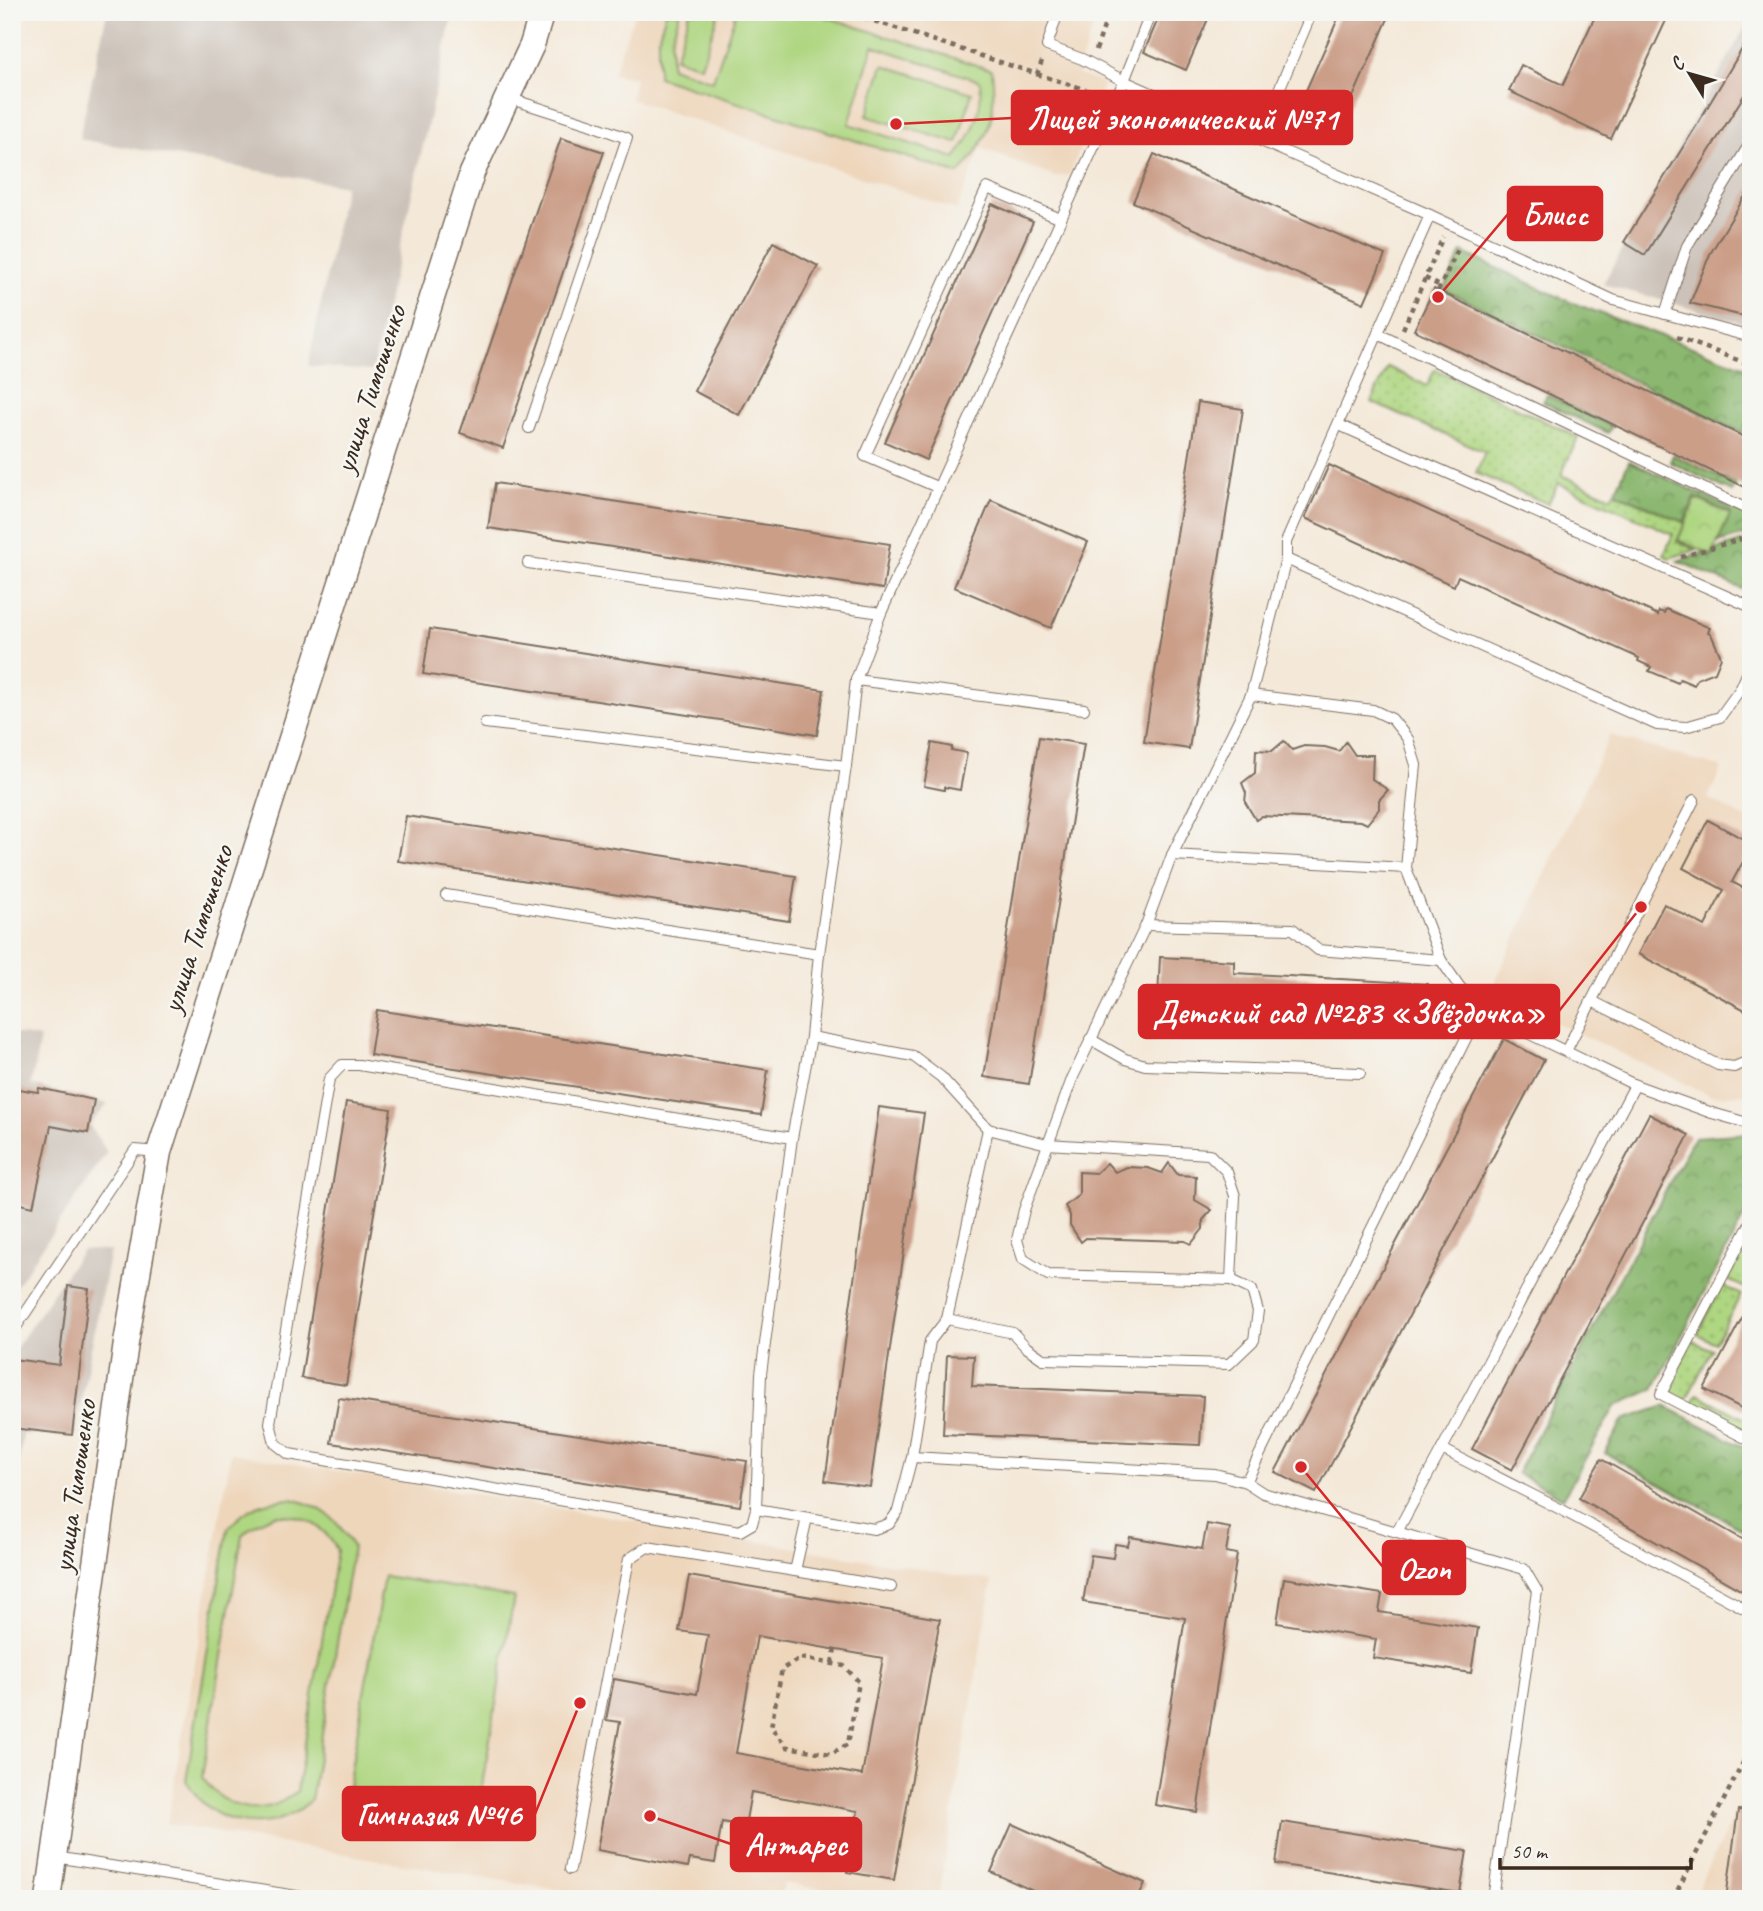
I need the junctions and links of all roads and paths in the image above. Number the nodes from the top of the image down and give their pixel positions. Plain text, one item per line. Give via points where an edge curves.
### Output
1 (542, 12) edge
2 (553, 12) edge
3 (846, 12) edge
4 (1058, 12) edge
5 (1109, 12) edge
6 (1151, 12) edge
7 (1312, 12) edge
8 (532, 46) junction
9 (1047, 46) junction
10 (1091, 64) junction
11 (1037, 74) junction
12 (1124, 81) junction
13 (1093, 92) dead end
14 (507, 98) junction
15 (1258, 139) junction
16 (1751, 142) edge
17 (1430, 215) junction
18 (1061, 219) junction
19 (1449, 224) junction
20 (1466, 232) junction
21 (1438, 291) dead end
22 (1665, 314) junction
23 (1378, 334) junction
24 (1750, 335) edge
25 (1397, 343) junction
26 (1751, 422) edge
27 (1339, 425) junction
28 (529, 428) dead end
29 (1749, 431) edge
30 (1744, 436) dead end
31 (939, 488) junction
32 (1751, 511) edge
33 (1751, 536) edge
34 (1286, 559) junction
35 (528, 563) dead end
36 (1657, 565) junction
37 (1751, 607) edge
38 (881, 613) junction
39 (1751, 665) edge
40 (856, 680) junction
41 (1251, 695) junction
42 (1084, 709) dead end
43 (485, 723) dead end
44 (846, 766) junction
45 (1694, 800) dead end
46 (1172, 855) junction
47 (1406, 868) junction
48 (446, 895) dead end
49 (1146, 925) junction
50 (819, 954) junction
51 (1441, 960) junction
52 (1592, 1001) junction
53 (1480, 1010) junction
54 (811, 1037) junction
55 (1090, 1039) junction
56 (1566, 1051) junction
57 (1751, 1060) edge
58 (1360, 1073) dead end
59 (1634, 1085) junction
60 (1751, 1124) edge
61 (988, 1129) junction
62 (792, 1138) junction
63 (1047, 1144) junction
64 (159, 1152) junction
65 (1751, 1222) edge
66 (1231, 1280) junction
67 (947, 1319) junction
68 (12, 1333) edge
69 (1751, 1441) edge
70 (1443, 1449) junction
71 (912, 1457) junction
72 (1246, 1482) junction
73 (756, 1509) junction
74 (807, 1518) junction
75 (1397, 1532) junction
76 (795, 1571) junction
77 (891, 1587) dead end
78 (1751, 1612) edge
79 (835, 1649) dead end
80 (832, 1663) junction
81 (1751, 1747) edge
82 (54, 1856) junction
83 (570, 1869) dead end
84 (48, 1899) edge
85 (315, 1899) edge
86 (1493, 1899) edge
87 (1673, 1899) edge

1 - 8 street, улица Тимошенко
2 - 8 lane
3 - 11 path
4 - 9 lane
5 - 10 path
6 - 12 lane
7 - 15 lane
8 - 14 street, улица Тимошенко
9 - 10 lane
9 - 11 path
10 - 12 lane
11 - 13 path
12 - 15 lane
12 - 18 lane
14 - 28 lane via 627,138
14 - 64 street, улица Тимошенко via 472,173
15 - 17 lane
16 - 22 lane via 1687,246
17 - 19 lane
17 - 23 lane
18 - 31 lane
18 - 31 lane via 987,188 865,456
19 - 20 lane
19 - 25 path
20 - 21 path
20 - 22 lane via 1613,299
22 - 24 lane
23 - 25 lane
23 - 27 lane
25 - 32 lane
26 - 29 path
27 - 34 lane via 1286,542
27 - 36 lane
29 - 30 path
31 - 38 lane
33 - 36 path
34 - 39 lane via 1657,725 1685,727 1720,717
34 - 41 lane
35 - 38 lane
36 - 37 lane
38 - 40 lane
40 - 42 lane
40 - 44 lane
41 - 46 lane
41 - 47 lane via 1373,710 1392,719 1408,739 1416,765
43 - 44 lane
44 - 50 lane
45 - 52 lane
46 - 47 lane
46 - 49 lane
47 - 51 lane
48 - 50 lane
49 - 51 lane via 1293,929 1318,950
49 - 55 lane
50 - 54 lane
51 - 53 lane
52 - 56 lane
52 - 57 lane via 1718,1065 1734,1068
53 - 56 lane
53 - 72 lane
54 - 61 lane via 913,1056 941,1077
54 - 62 lane
55 - 58 lane via 1144,1065
55 - 63 lane
56 - 59 lane
59 - 60 lane
59 - 70 lane
61 - 63 lane
61 - 67 lane
62 - 73 lane via 761,1374
62 - 73 lane via 342,1065 330,1079 270,1423 275,1443 289,1454 740,1531 752,1524
63 - 66 lane via 1209,1154 1227,1171 1235,1196
63 - 66 lane via 1017,1240 1023,1259 1048,1275
64 - 68 lane via 135,1150
64 - 82 street, улица Тимошенко via 126,1343
65 - 69 lane via 1661,1394
66 - 67 lane via 1252,1290 1258,1311 1254,1340 1229,1364 1044,1359 1013,1333
67 - 71 lane via 930,1341
70 - 75 lane
70 - 78 lane
71 - 72 lane via 1215,1474
71 - 74 lane via 898,1511 889,1524 874,1529
72 - 75 lane via 1263,1493
73 - 74 lane
74 - 76 lane
75 - 86 lane via 1524,1569 1537,1591
76 - 77 lane
76 - 83 lane via 647,1547 629,1559
79 - 80 path
80 - 80 path via 844,1665 859,1682 848,1744 831,1754 787,1747 771,1727 782,1669 801,1658
81 - 87 path
82 - 84 street, улица Тимошенко
82 - 85 lane

